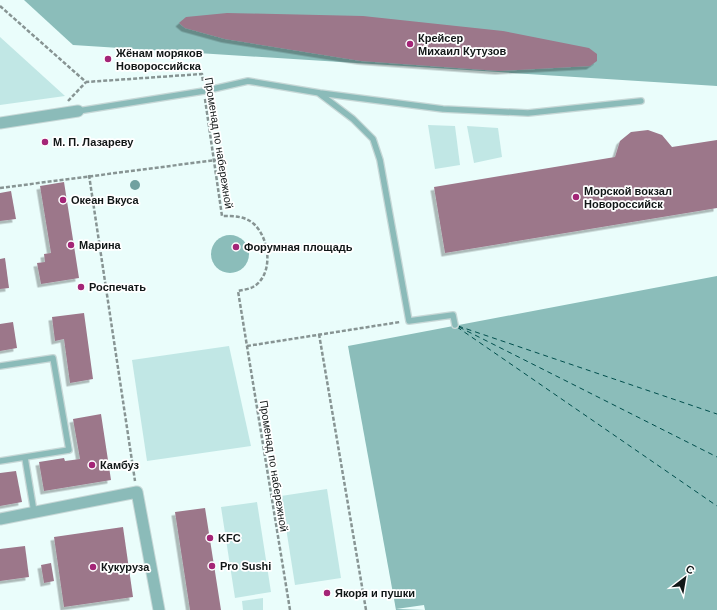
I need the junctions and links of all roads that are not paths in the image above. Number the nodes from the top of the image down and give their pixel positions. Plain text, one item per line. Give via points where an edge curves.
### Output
1 (320, 93) junction
2 (641, 101) dead end
3 (78, 111) joint
4 (0, 123) edge
5 (455, 325) dead end
6 (0, 366) edge
7 (26, 458) junction
8 (0, 462) edge
9 (34, 512) junction
10 (0, 519) edge
11 (159, 610) edge

1 - 2 lane via 443,109 528,113
1 - 3 lane via 248,81
1 - 5 lane via 353,118 372,138 380,160 409,321 453,315
3 - 4 street
6 - 7 lane via 53,358 69,450
7 - 8 lane
7 - 9 lane
9 - 10 street
9 - 11 street via 137,492

